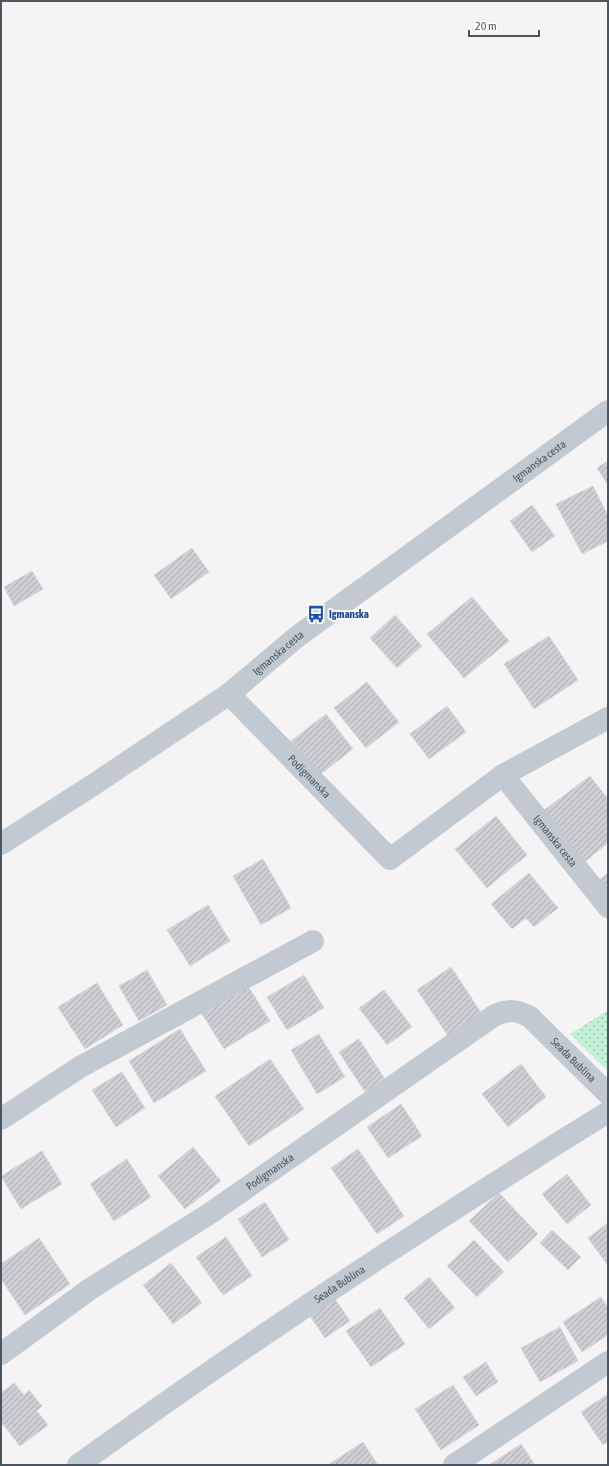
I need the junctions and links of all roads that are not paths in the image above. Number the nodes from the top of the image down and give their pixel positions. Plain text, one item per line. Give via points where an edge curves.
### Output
1 (608, 411) edge
2 (229, 694) junction
3 (608, 718) edge
4 (503, 775) junction
5 (1, 844) edge
6 (608, 906) edge
7 (313, 941) dead end
8 (540, 1024) joint
9 (608, 1094) edge
10 (608, 1112) edge
11 (1, 1118) edge
12 (1, 1354) edge
13 (608, 1362) edge
14 (78, 1465) edge
15 (454, 1465) edge

1 - 2 street, Igmanska cesta via 298,636
2 - 4 street, Podigmanska via 390,859
2 - 5 street, Igmanska cesta
3 - 4 street
4 - 6 street, Igmanska cesta
7 - 11 street via 80,1067
8 - 9 street, Seada Bublina
8 - 12 street, Podigmanska via 517,1010 496,1015 209,1214 90,1289
10 - 14 street, Seada Bublina via 471,1197 186,1388
13 - 15 street

